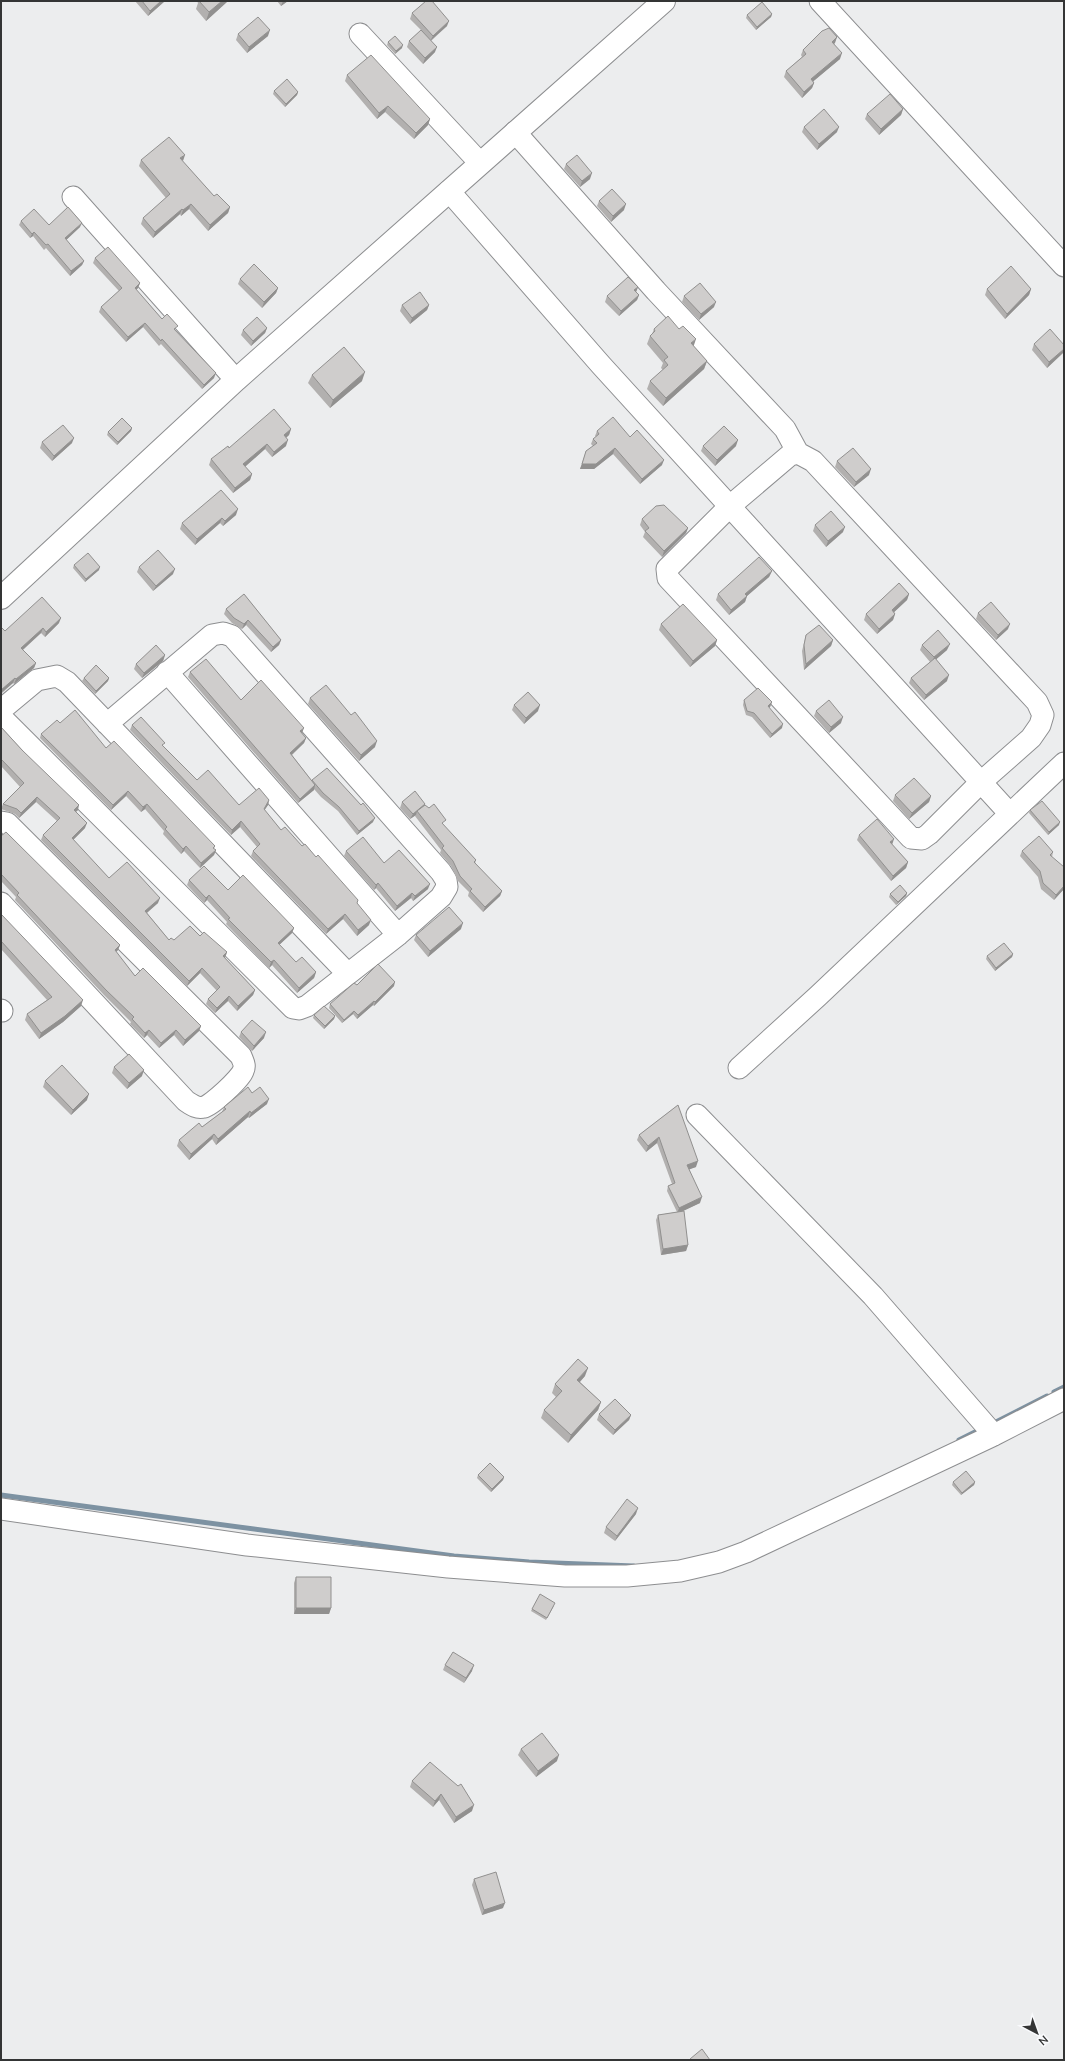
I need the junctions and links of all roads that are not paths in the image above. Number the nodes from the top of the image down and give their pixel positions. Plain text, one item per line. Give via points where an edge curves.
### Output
1 (664, 1) edge
2 (820, 1) edge
3 (360, 34) dead end
4 (515, 132) junction
5 (480, 163) junction
6 (449, 191) junction
7 (73, 197) dead end
8 (1064, 266) edge
9 (236, 380) junction
10 (798, 453) junction
11 (730, 506) junction
12 (1, 598) edge
13 (166, 672) junction
14 (1, 710) edge
15 (1, 717) edge
16 (107, 724) junction
17 (1064, 762) edge
18 (980, 783) junction
19 (1010, 814) junction
20 (1, 822) edge
21 (1, 903) edge
22 (398, 935) junction
23 (348, 974) junction
24 (739, 1068) dead end
25 (697, 1115) dead end
26 (1064, 1399) edge
27 (994, 1434) junction
28 (1, 1509) edge

1 - 4 street
2 - 8 street
3 - 5 street
4 - 5 street
4 - 10 street via 656,291 785,429
5 - 6 street
6 - 9 street
6 - 11 street via 601,365
7 - 9 street
9 - 12 street
10 - 11 street via 790,455
10 - 18 street via 813,461 1037,702 1043,715 1031,738
11 - 18 street
11 - 18 street via 667,569 668,578 911,838 922,839
13 - 16 street
13 - 22 street
13 - 22 street via 212,635 223,633 232,636 310,722 446,880 447,887 441,897
14 - 16 street via 37,680 57,676 67,682
15 - 23 street via 292,1008 308,1006
16 - 23 street
17 - 19 street
18 - 19 street
19 - 24 street
20 - 21 street via 7,823 241,1056 245,1065 243,1073 211,1104 196,1108 186,1101
22 - 23 street
25 - 27 street via 873,1296
26 - 27 street
27 - 28 street via 746,1552 719,1562 680,1571 627,1576 565,1576 448,1567 247,1546

